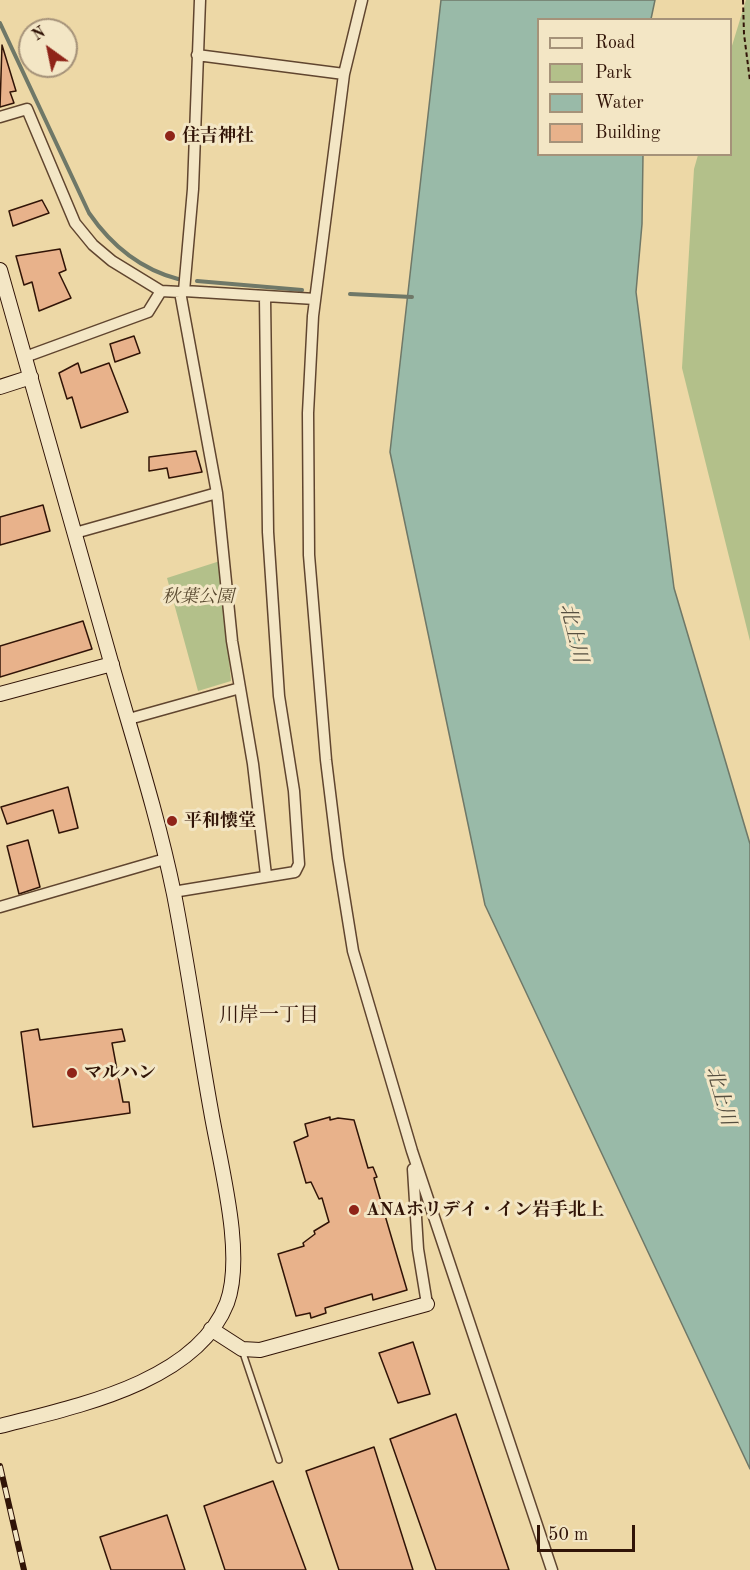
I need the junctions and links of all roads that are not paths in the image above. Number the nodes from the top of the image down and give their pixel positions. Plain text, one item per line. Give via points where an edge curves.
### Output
1 (200, 0) edge
2 (362, 0) edge
3 (197, 55) junction
4 (344, 74) junction
5 (0, 117) edge
6 (0, 270) edge
7 (161, 291) junction
8 (265, 297) junction
9 (315, 299) junction
10 (25, 357) junction
11 (31, 377) junction
12 (0, 387) edge
13 (217, 493) junction
14 (75, 533) junction
15 (112, 664) junction
16 (240, 688) junction
17 (0, 694) edge
18 (129, 719) junction
19 (165, 860) junction
20 (266, 875) junction
21 (173, 892) junction
22 (0, 907) edge
23 (412, 1151) junction
24 (427, 1304) joint
25 (212, 1329) junction
26 (242, 1349) junction
27 (0, 1426) edge
28 (279, 1460) dead end
29 (552, 1570) edge

1 - 3 street
2 - 4 street
3 - 4 street
3 - 8 street via 193,189 184,291
4 - 9 street
5 - 7 street via 27,109 75,223 112,261
6 - 10 street
7 - 10 street via 148,312
7 - 13 street via 180,291
8 - 9 street
8 - 20 street via 268,532 279,696 294,791 299,864 295,872
9 - 23 street via 308,412 309,555 327,771 353,951
10 - 11 street
11 - 12 street
11 - 14 street
13 - 14 street
13 - 16 street
14 - 15 street
15 - 17 street
15 - 18 street
16 - 18 street
16 - 20 street
18 - 19 street
19 - 21 street
19 - 22 street
20 - 21 street
21 - 25 street via 232,1244 233,1275 226,1304
23 - 24 street via 418,1249
23 - 29 street
24 - 26 street via 260,1350
25 - 26 street
25 - 27 street via 186,1354 155,1375 98,1400
26 - 28 lane

